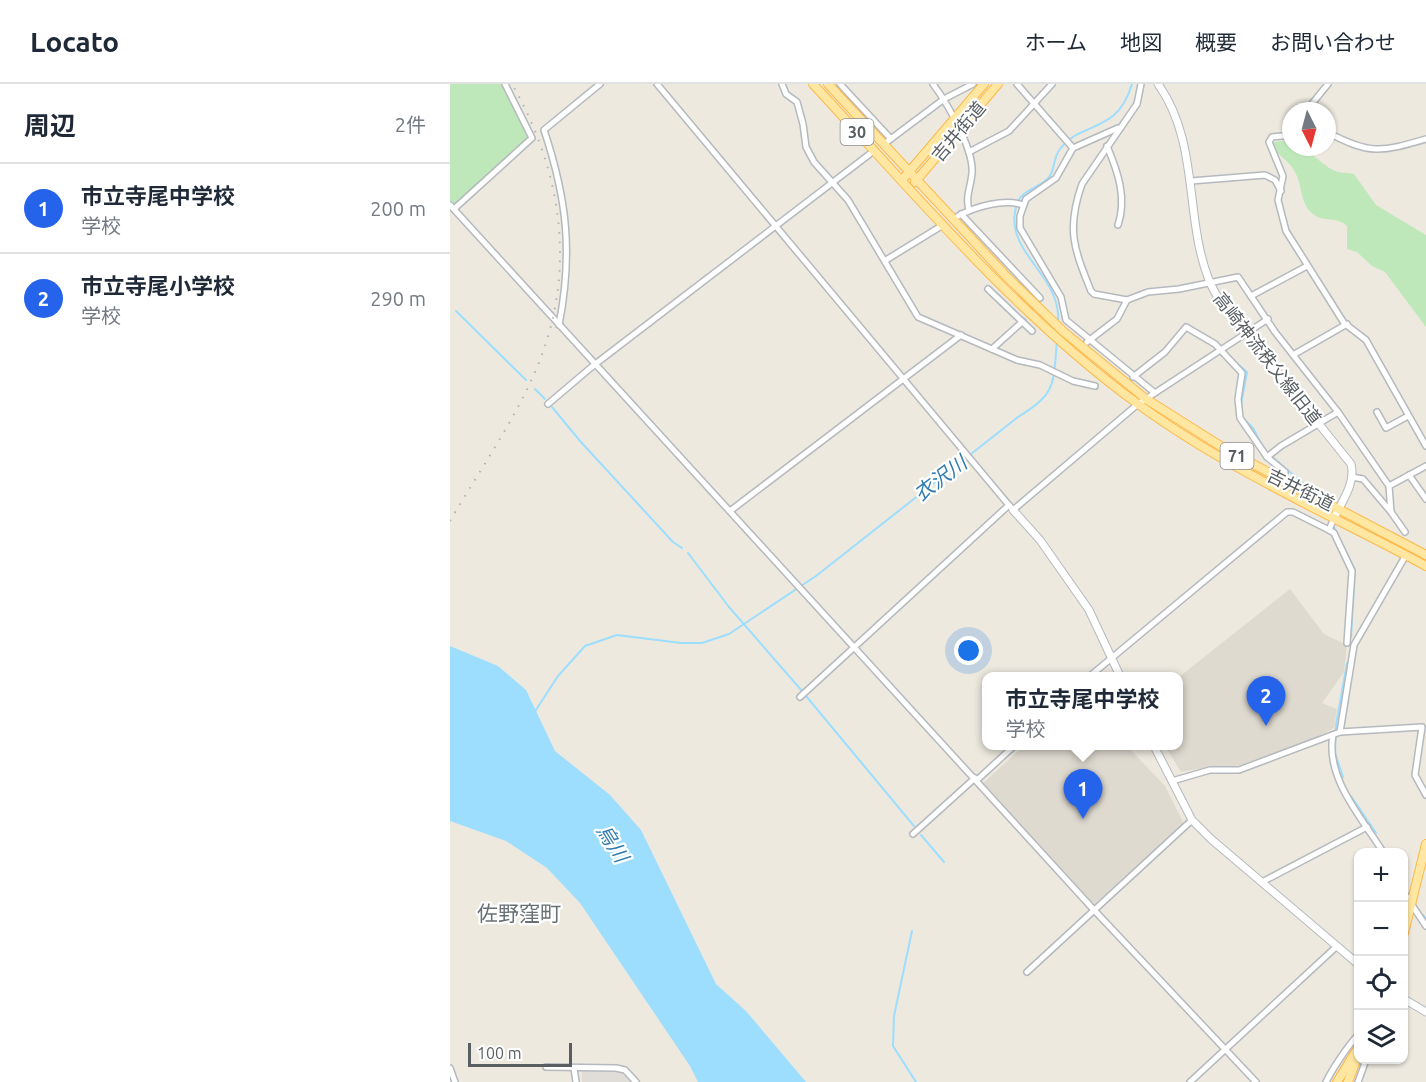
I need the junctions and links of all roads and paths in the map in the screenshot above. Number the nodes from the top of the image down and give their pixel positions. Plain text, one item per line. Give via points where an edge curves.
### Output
1 (505, 84) edge
2 (600, 84) edge
3 (657, 84) edge
4 (782, 84) edge
5 (813, 84) edge
6 (828, 84) edge
7 (840, 84) edge
8 (933, 84) edge
9 (973, 84) edge
10 (984, 84) edge
11 (998, 84) edge
12 (1017, 84) edge
13 (1052, 84) edge
14 (1141, 84) edge
15 (1158, 84) edge
16 (1328, 84) edge
17 (944, 99) junction
18 (1033, 102) junction
19 (1313, 102) edge
20 (956, 125) junction
21 (1119, 128) junction
22 (1282, 135) edge
23 (1336, 136) edge
24 (1426, 139) edge
25 (887, 142) junction
26 (1107, 146) junction
27 (1073, 148) junction
28 (875, 150) junction
29 (969, 152) junction
30 (910, 171) junction
31 (918, 179) junction
32 (902, 180) junction
33 (1191, 181) junction
34 (832, 184) junction
35 (910, 188) junction
36 (1281, 191) junction
37 (1023, 205) junction
38 (452, 207) edge
39 (969, 210) junction
40 (957, 216) junction
41 (776, 225) junction
42 (943, 225) junction
43 (1118, 225) dead end
44 (886, 260) junction
45 (1307, 266) junction
46 (1210, 282) junction
47 (987, 289) dead end
48 (1251, 296) junction
49 (1040, 298) dead end
50 (1128, 300) junction
51 (1268, 319) junction
52 (1022, 322) junction
53 (1347, 324) junction
54 (559, 325) junction
55 (1032, 332) dead end
56 (1247, 334) junction
57 (961, 335) junction
58 (1088, 342) junction
59 (992, 349) junction
60 (1221, 351) junction
61 (1293, 355) junction
62 (594, 364) junction
63 (1133, 377) junction
64 (902, 380) junction
65 (1095, 386) dead end
66 (1155, 393) junction
67 (1142, 402) junction
68 (548, 404) dead end
69 (1338, 412) junction
70 (1377, 412) dead end
71 (1408, 416) junction
72 (1320, 425) junction
73 (1426, 446) edge
74 (1267, 457) junction
75 (1426, 466) edge
76 (1409, 475) junction
77 (1352, 477) junction
78 (1283, 481) junction
79 (1389, 486) junction
80 (1426, 500) edge
81 (1011, 508) junction
82 (1339, 508) junction
83 (730, 511) junction
84 (1391, 512) junction
85 (1334, 518) junction
86 (1329, 530) junction
87 (1405, 532) dead end
88 (1406, 555) junction
89 (1426, 555) edge
90 (1426, 566) edge
91 (1347, 643) dead end
92 (854, 648) junction
93 (1111, 658) junction
94 (1095, 672) edge
95 (1118, 672) edge
96 (800, 697) dead end
97 (1340, 732) junction
98 (1333, 735) junction
99 (1009, 750) edge
100 (1156, 750) edge
101 (976, 779) junction
102 (1172, 781) junction
103 (1426, 795) edge
104 (1192, 820) junction
105 (1367, 827) junction
106 (913, 834) dead end
107 (1426, 843) edge
108 (1380, 848) edge
109 (1262, 882) junction
110 (1408, 902) edge
111 (1411, 908) junction
112 (1094, 910) junction
113 (1408, 919) edge
114 (1426, 926) edge
115 (1336, 947) junction
116 (1354, 960) edge
117 (1027, 972) dead end
118 (1408, 1001) edge
119 (1426, 1012) edge
120 (1354, 1042) edge
121 (1226, 1050) junction
122 (1354, 1056) edge
123 (1355, 1064) edge
124 (1364, 1064) edge
125 (546, 1067) dead end
126 (450, 1068) edge
127 (574, 1068) junction
128 (455, 1082) edge
129 (576, 1082) edge
130 (636, 1082) edge
131 (1190, 1082) edge
132 (1256, 1082) edge
133 (1326, 1082) edge
134 (1337, 1082) edge
135 (1348, 1082) edge
136 (1358, 1082) edge

1 - 38 street via 532,138
2 - 54 street via 544,130 566,215 567,275
3 - 41 street
4 - 34 street via 786,94 797,102 806,147
5 - 28 main road, 30
6 - 25 main road, 30
7 - 25 street
8 - 17 street
9 - 17 street
10 - 20 main road, 吉井街道
11 - 20 main road, 吉井街道
12 - 18 street
13 - 18 street
14 - 21 street via 1137,104
15 - 33 street, 高崎神流秩父線旧道 via 1177,122
16 - 19 street
17 - 20 street
17 - 25 street
18 - 27 street
18 - 29 street via 1009,131
20 - 29 street
20 - 30 main road, 吉井街道
20 - 31 main road, 吉井街道
21 - 26 street
21 - 27 street
22 - 36 street via 1272,136 1269,142 1284,176
23 - 24 street via 1373,151
25 - 30 main road, 30
26 - 43 street via 1118,171 1124,209
26 - 50 street via 1082,184 1072,234 1091,291
27 - 37 street via 1056,178 1030,194
28 - 32 main road, 30
28 - 34 street
29 - 39 street
30 - 31 main road, 吉井街道 / 71
30 - 32 main road, 吉井街道
31 - 35 main road, 吉井街道
31 - 40 main road, 吉井街道 / 71
32 - 35 main road, 71
33 - 36 street via 1265,175 1275,180
33 - 46 street, 高崎神流秩父線旧道
34 - 41 street
34 - 44 street via 848,200
35 - 42 main road, 71
36 - 45 street via 1279,206 1286,231
37 - 39 street via 1012,202
37 - 58 street via 1020,228 1025,239 1058,291 1066,320
38 - 54 street
39 - 40 street
40 - 49 street
40 - 67 main road, 吉井街道 / 71 via 1048,318
41 - 62 street
41 - 64 street
42 - 44 street
42 - 67 main road, 吉井街道 / 71 via 1050,333
44 - 57 street via 918,317
45 - 48 street
45 - 53 street
46 - 48 street via 1238,277
46 - 50 street via 1148,292
46 - 56 street, 高崎神流秩父線旧道
47 - 52 street
48 - 51 street
50 - 58 street via 1117,319
51 - 56 street
51 - 61 street
52 - 55 street
52 - 59 street
53 - 61 street
53 - 71 street via 1366,340
54 - 62 street
56 - 60 street
56 - 72 street, 高崎神流秩父線旧道
57 - 59 street
57 - 64 street
58 - 63 street
59 - 65 street
60 - 63 street via 1186,327 1166,352
60 - 66 street
60 - 74 street via 1242,373 1238,412
61 - 69 street
62 - 68 street
62 - 83 street
63 - 66 street
64 - 81 street
64 - 83 street
66 - 67 street
67 - 78 main road, 吉井街道 / 71
67 - 81 street
67 - 85 main road, 吉井街道 / 71 via 1227,461
69 - 72 street
69 - 79 street
70 - 71 street via 1386,428
71 - 73 street
72 - 74 street
72 - 77 street, 高崎神流秩父線旧道 via 1351,464
74 - 78 street via 1285,472
75 - 76 street
76 - 79 street
76 - 80 street
77 - 82 street
77 - 84 street via 1363,479
78 - 82 main road, 吉井街道 / 71
79 - 84 street
81 - 92 street
81 - 93 street via 1040,540 1089,610
82 - 85 street
82 - 89 main road, 吉井街道 / 71
83 - 92 street
84 - 87 street
85 - 86 street
85 - 88 main road, 吉井街道 / 71
86 - 91 street via 1352,571
86 - 93 street via 1287,512
88 - 90 main road, 吉井街道 / 71
88 - 97 street via 1354,645
92 - 96 street
92 - 101 street
93 - 94 street
93 - 95 street
97 - 98 street
97 - 103 street via 1422,728 1415,775
98 - 102 street via 1239,770 1210,771
98 - 105 street via 1331,752 1346,796
99 - 101 street
100 - 102 street
101 - 106 street
101 - 112 street
102 - 104 street
104 - 109 street
104 - 112 street
105 - 108 street
105 - 109 street
107 - 111 main road
109 - 115 street
110 - 111 street
111 - 113 main road
111 - 114 street
112 - 117 street
112 - 121 street
115 - 116 street
115 - 121 street
118 - 119 street
120 - 133 street
121 - 131 street
121 - 132 street
122 - 134 main road
123 - 135 main road
124 - 136 street
125 - 127 street
126 - 128 street
127 - 129 street
127 - 130 street via 625,1070

